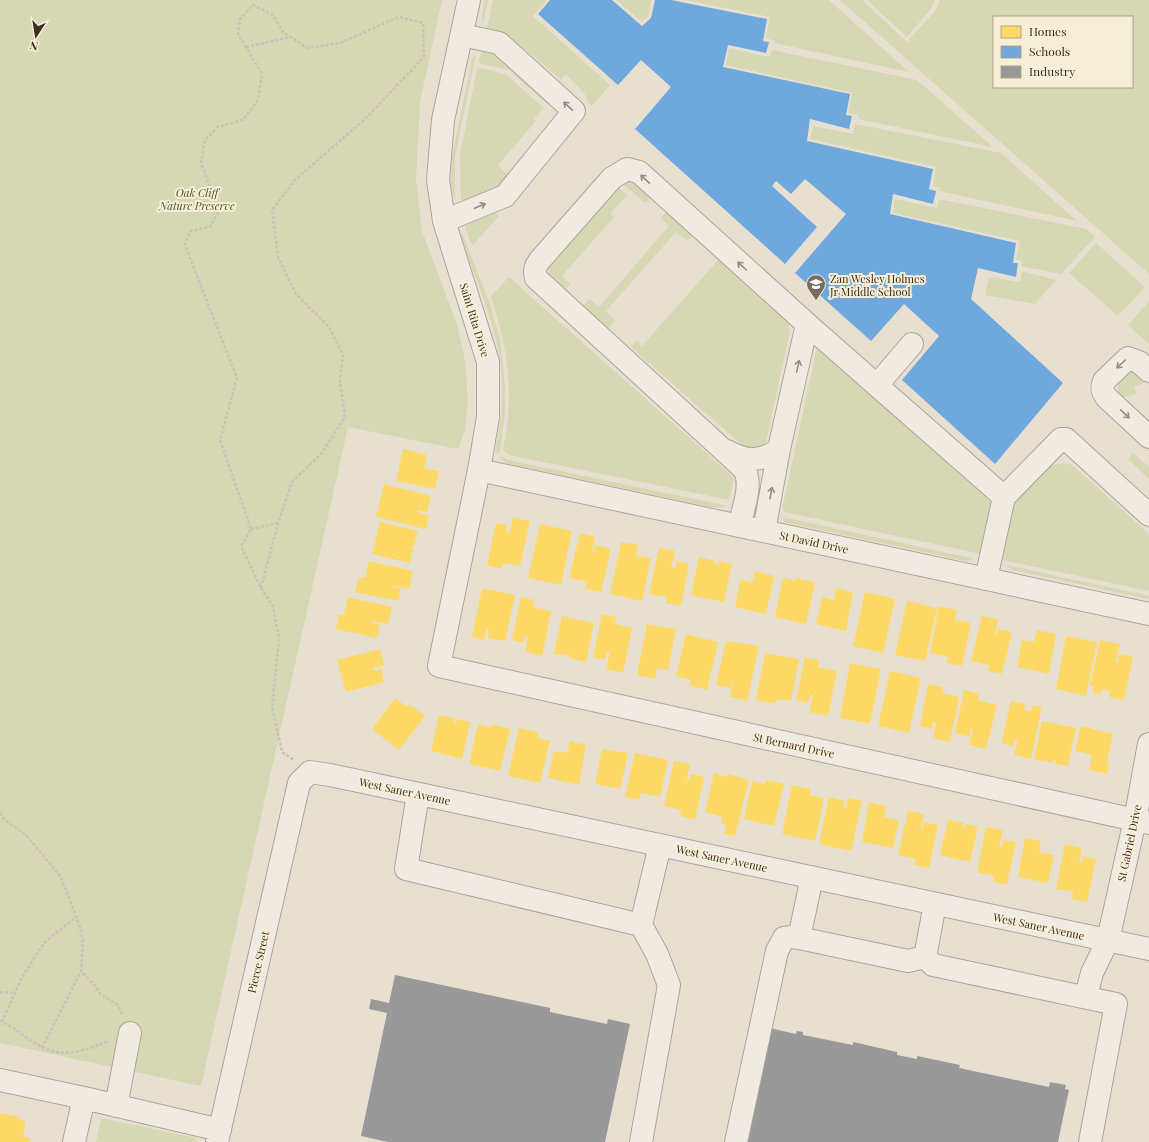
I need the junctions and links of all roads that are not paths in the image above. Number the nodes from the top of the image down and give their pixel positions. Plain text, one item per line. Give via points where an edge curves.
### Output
1 (469, 0) edge
2 (462, 35) junction
3 (444, 221) junction
4 (807, 324) junction
5 (912, 344) dead end
6 (1149, 371) edge
7 (877, 385) junction
8 (1149, 437) edge
9 (779, 448) junction
10 (725, 449) junction
11 (479, 470) junction
12 (1004, 497) junction
13 (1149, 515) edge
14 (739, 526) junction
15 (764, 531) junction
16 (986, 579) junction
17 (1149, 614) edge
18 (439, 666) joint
19 (1149, 744) edge
20 (304, 778) joint
21 (418, 794) junction
22 (1142, 822) edge
23 (660, 845) junction
24 (812, 878) junction
25 (935, 904) junction
26 (641, 925) junction
27 (799, 938) junction
28 (1108, 940) junction
29 (1149, 949) edge
30 (925, 957) junction
31 (1086, 996) junction
32 (130, 1032) road end
33 (0, 1080) edge
34 (84, 1098) junction
35 (116, 1106) junction
36 (219, 1136) edge
37 (74, 1142) edge
38 (641, 1142) edge
39 (736, 1142) edge
40 (1090, 1142) edge

1 - 2 street, Saint Rita Drive
2 - 3 street, Saint Rita Drive via 443,120 438,180
3 -> 2 street via 505,196 574,111 499,43
3 - 11 street, Saint Rita Drive via 488,362 488,417
4 - 7 street
9 -> 4 street
4 -> 10 street via 639,172 633,170 627,169 612,178 536,265 535,271 540,282
5 - 7 street
6 -> 8 street via 1139,362 1128,358 1102,386 1103,394
7 - 12 street
9 - 10 street via 764,459 758,460 742,458
15 -> 9 street
10 - 14 street via 748,475
11 - 14 street, St David Drive
11 - 18 street, Saint Rita Drive
12 - 13 street via 1061,438 1066,439
12 - 16 street
14 - 15 street, St David Drive
15 - 16 street, St David Drive
16 - 17 street, St David Drive
18 - 22 street, St Bernard Drive
19 - 22 street, St Gabriel Drive
20 - 21 street, West Saner Avenue
20 - 36 street, Pierce Street
21 - 23 street, West Saner Avenue
21 - 26 street via 406,869
22 - 28 street, St Gabriel Drive
23 - 24 street, West Saner Avenue
23 - 26 street
24 - 25 street, West Saner Avenue
24 - 27 street
25 - 28 street, West Saner Avenue
25 - 30 street
26 - 38 street via 657,954 669,985
27 - 30 street via 908,961
27 - 39 street via 784,938 777,951
28 - 29 street, West Saner Avenue
28 - 31 street, St Gabriel Drive via 1092,973
30 - 31 street via 933,965
31 - 40 street via 1116,1004
32 - 35 street
33 - 34 street
34 - 35 street
34 - 37 street
35 - 36 street

